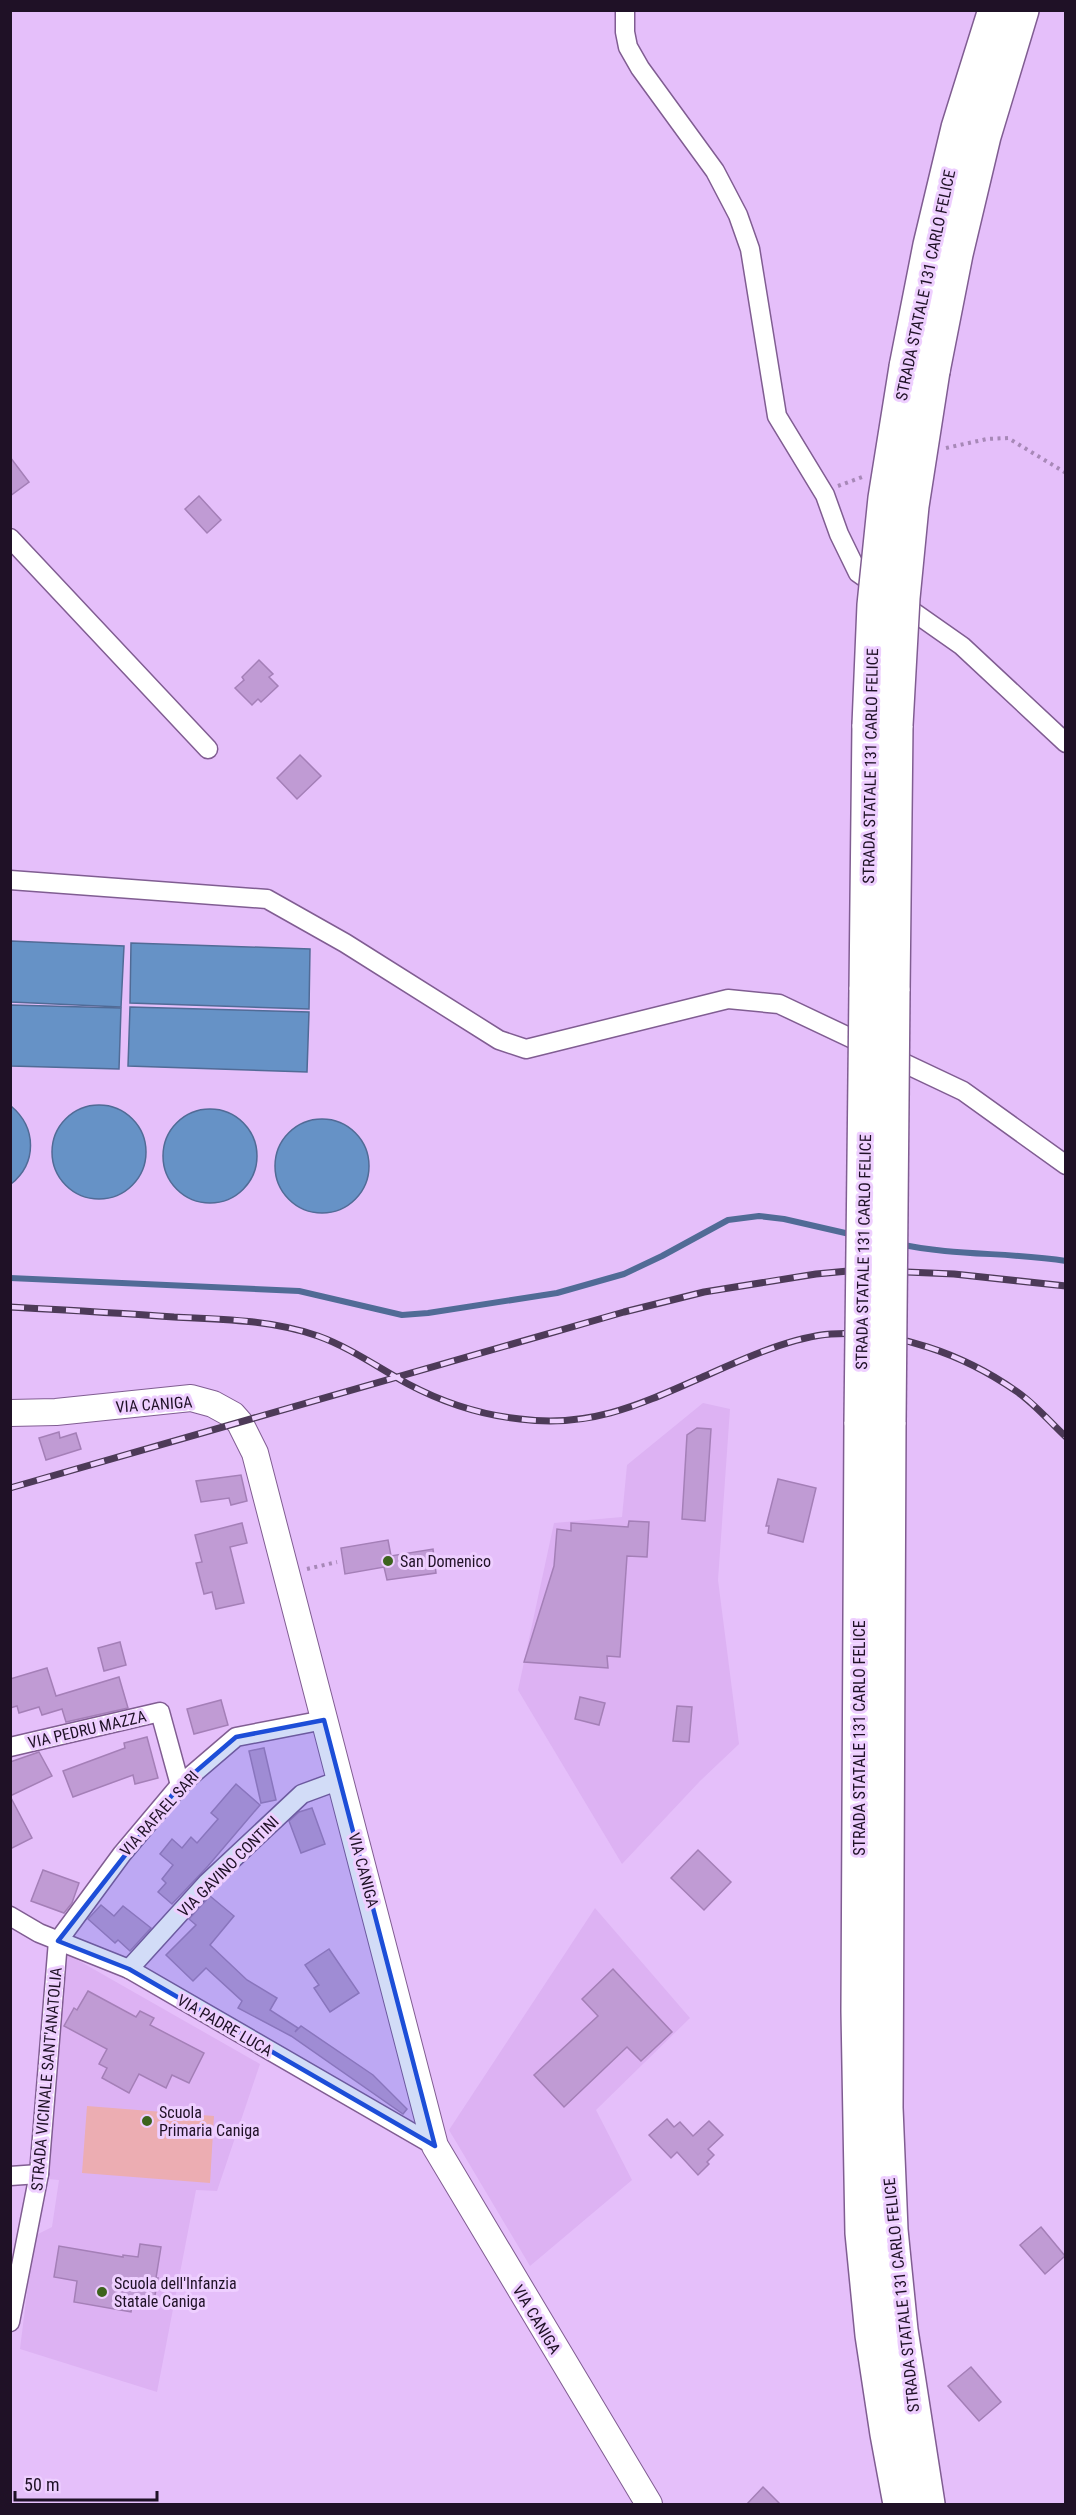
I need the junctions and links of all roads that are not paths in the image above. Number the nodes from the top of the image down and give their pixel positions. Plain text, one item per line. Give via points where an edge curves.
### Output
1 (625, 10) edge
2 (995, 10) edge
3 (1022, 10) edge
4 (920, 369) junction
5 (10, 538) edge
6 (1065, 743) edge
7 (208, 749) dead end
8 (10, 880) edge
9 (1065, 1165) edge
10 (10, 1413) edge
11 (324, 1720) junction
12 (10, 1747) edge
13 (340, 1780) junction
14 (180, 1785) junction
15 (872, 1912) junction
16 (10, 1916) edge
17 (58, 1941) junction
18 (129, 1969) junction
19 (435, 2146) junction
20 (39, 2174) junction
21 (10, 2176) edge
22 (10, 2322) edge
23 (649, 2505) edge
24 (900, 2505) edge
25 (928, 2505) edge

1 - 6 street via 628,47 715,171 738,215 750,249 777,416 825,495 858,573 962,646
2 - 4 highway, STRADA STATALE 131 CARLO FELICE via 958,128 930,245
3 - 4 highway, STRADA STATALE 131 CARLO FELICE via 984,136 956,254
4 - 15 highway, STRADA STATALE 131 CARLO FELICE, bridge via 903,598 883,725
5 - 7 street
8 - 9 street via 267,899 499,1040 526,1049 728,999 779,1004 963,1091
10 - 11 street, VIA CANIGA via 191,1398 233,1415 255,1454
11 - 13 street, VIA CANIGA
11 - 14 street, VIA RAFAEL SARI via 236,1737
12 - 14 street, VIA PEDRU MAZZA via 159,1712
13 - 18 street, VIA GAVINO CONTINI via 302,1794 207,1883
13 - 19 street, VIA CANIGA
14 - 17 street, VIA RAFAEL SARI via 122,1854
15 - 24 highway, STRADA STATALE 131 CARLO FELICE via 858,2099 862,2233 872,2335
15 - 25 highway, STRADA STATALE 131 CARLO FELICE via 891,2230 901,2330
16 - 17 street, VIA PADRE LUCA
17 - 18 street, VIA PADRE LUCA
17 - 20 street, STRADA VICINALE SANT'ANATOLIA
18 - 19 street, VIA PADRE LUCA
19 - 23 street, VIA CANIGA
20 - 21 street
20 - 22 street, STRADA VICINALE SANT'ANATOLIA

